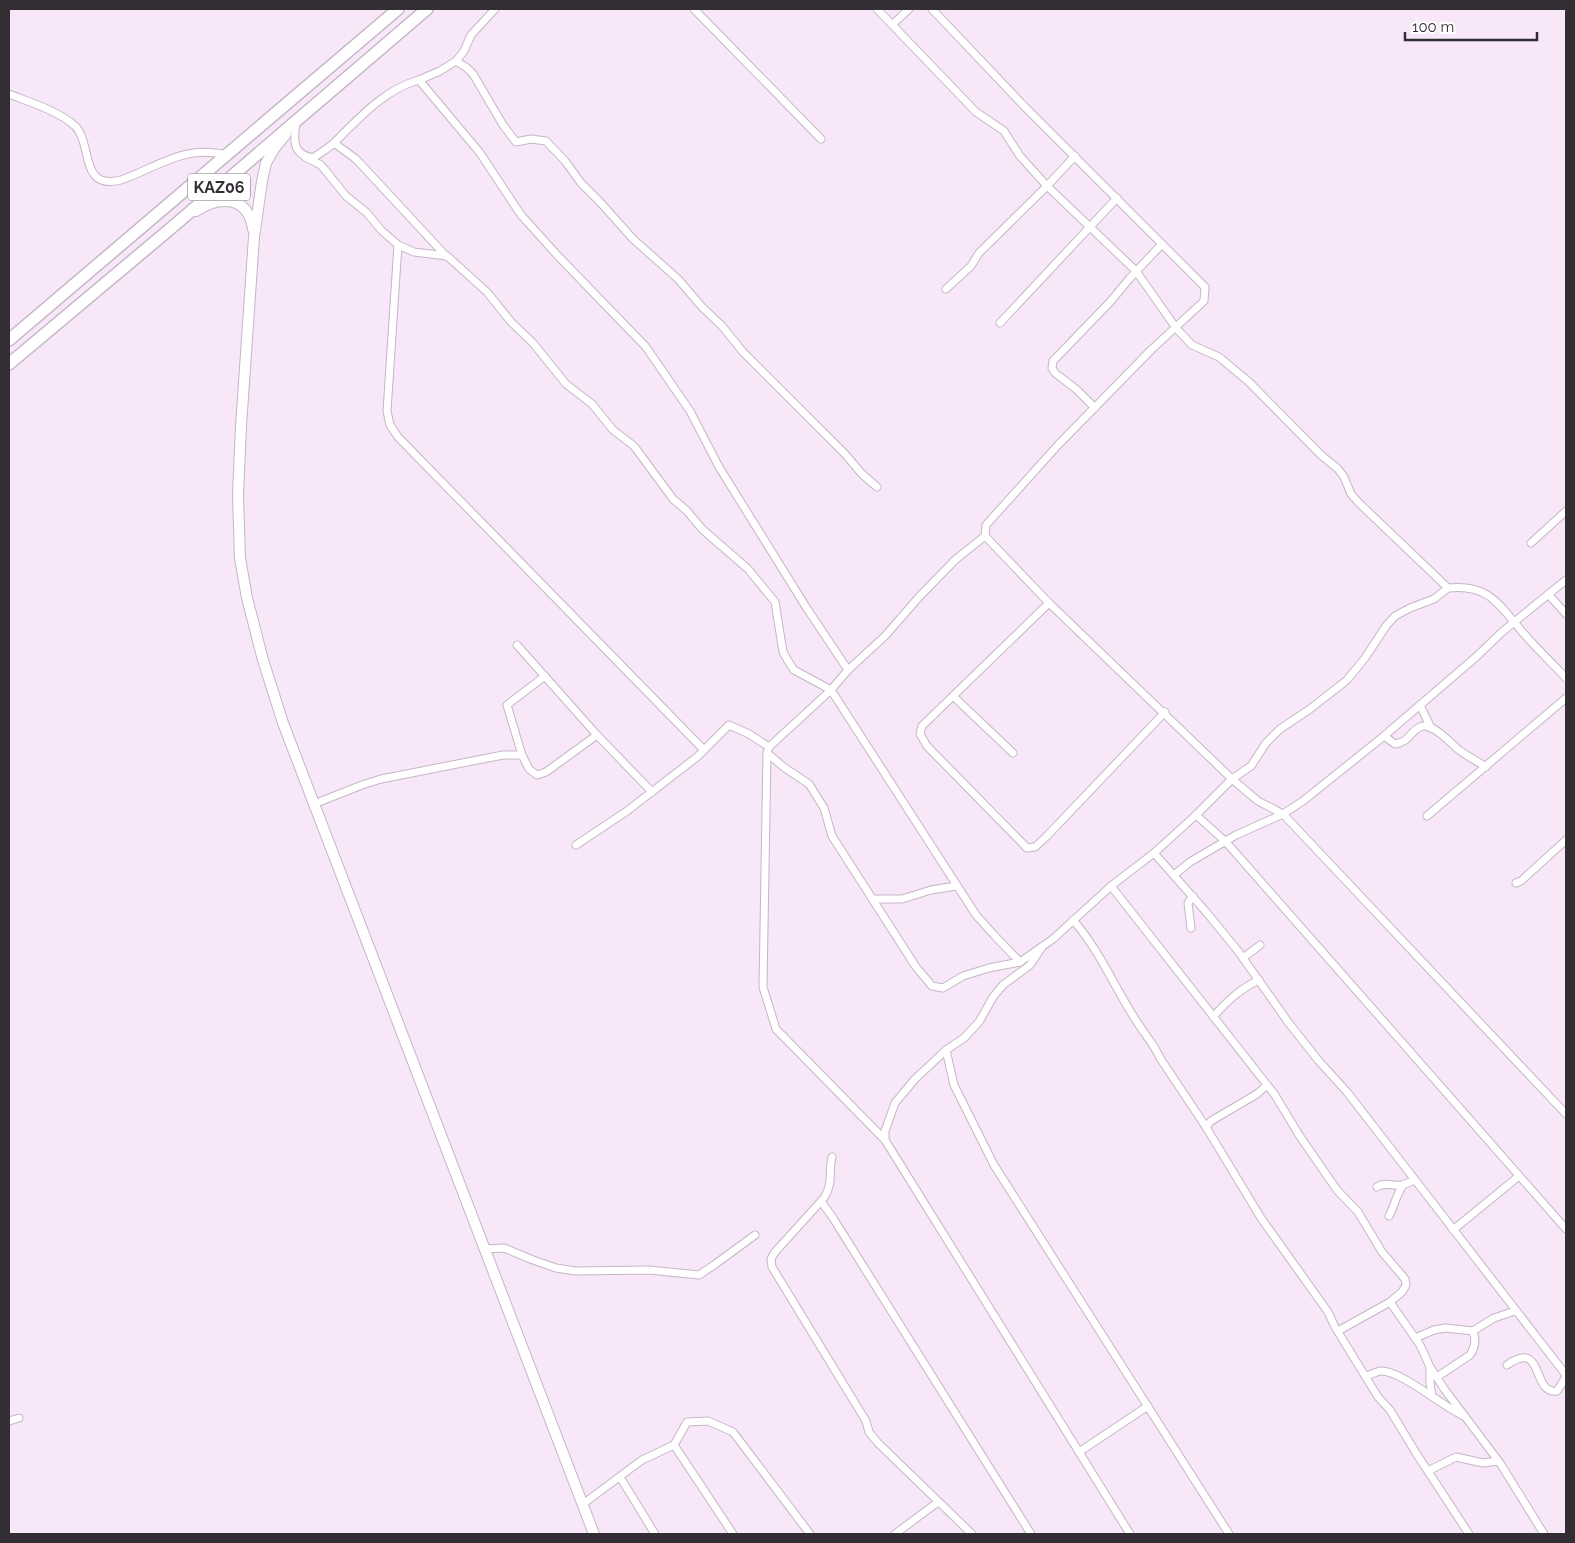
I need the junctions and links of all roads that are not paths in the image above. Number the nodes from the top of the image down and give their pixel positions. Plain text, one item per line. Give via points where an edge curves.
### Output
1 (398, 9) edge
2 (427, 9) edge
3 (495, 9) edge
4 (694, 9) edge
5 (877, 9) edge
6 (909, 9) edge
7 (932, 9) edge
8 (893, 24) junction
9 (456, 61) junction
10 (419, 80) junction
11 (9, 94) edge
12 (296, 121) junction
13 (821, 139) dead end
14 (334, 143) junction
15 (227, 155) junction
16 (1075, 156) junction
17 (305, 157) junction
18 (1047, 186) junction
19 (1117, 198) junction
20 (1090, 227) junction
21 (170, 229) junction
22 (254, 237) junction
23 (1162, 244) junction
24 (398, 245) junction
25 (446, 256) junction
26 (1136, 271) junction
27 (946, 289) dead end
28 (1000, 323) dead end
29 (1176, 328) junction
30 (9, 340) edge
31 (9, 364) edge
32 (1095, 408) junction
33 (877, 487) dead end
34 (1566, 512) edge
35 (985, 536) junction
36 (1531, 543) dead end
37 (1566, 580) edge
38 (1448, 588) junction
39 (1549, 595) junction
40 (1049, 603) junction
41 (1566, 614) edge
42 (1515, 622) junction
43 (517, 645) dead end
44 (848, 670) junction
45 (545, 676) junction
46 (1566, 678) edge
47 (831, 690) junction
48 (953, 696) junction
49 (1566, 698) edge
50 (1420, 705) junction
51 (1165, 712) junction
52 (1431, 728) junction
53 (597, 734) junction
54 (1384, 736) junction
55 (704, 750) junction
56 (768, 750) junction
57 (1012, 753) dead end
58 (522, 756) junction
59 (1486, 767) junction
60 (1232, 779) junction
61 (652, 792) junction
62 (314, 804) junction
63 (1283, 814) junction
64 (1196, 815) junction
65 (1427, 816) dead end
66 (1566, 840) edge
67 (1226, 842) junction
68 (576, 845) dead end
69 (1154, 853) junction
70 (1174, 875) junction
71 (1516, 883) dead end
72 (956, 886) junction
73 (1111, 886) junction
74 (1194, 896) junction
75 (872, 899) junction
76 (1074, 920) junction
77 (1191, 928) dead end
78 (1044, 945) junction
79 (1260, 945) dead end
80 (1243, 958) junction
81 (1020, 962) junction
82 (1259, 980) junction
83 (1213, 1017) junction
84 (946, 1050) junction
85 (1266, 1086) junction
86 (1566, 1114) edge
87 (1206, 1127) junction
88 (885, 1140) junction
89 (832, 1157) dead end
90 (1519, 1176) junction
91 (1414, 1180) junction
92 (1403, 1185) junction
93 (1377, 1187) dead end
94 (821, 1201) junction
95 (1389, 1216) dead end
96 (1453, 1230) junction
97 (1566, 1230) edge
98 (755, 1235) dead end
99 (485, 1249) junction
100 (1390, 1302) junction
101 (1515, 1311) junction
102 (1473, 1330) junction
103 (1338, 1331) junction
104 (1415, 1338) junction
105 (1507, 1365) dead end
106 (1430, 1367) junction
107 (1366, 1376) junction
108 (1566, 1376) edge
109 (1438, 1377) junction
110 (1432, 1397) junction
111 (1148, 1406) junction
112 (1464, 1416) junction
113 (19, 1418) dead end
114 (9, 1421) edge
115 (674, 1445) junction
116 (1079, 1452) junction
117 (1498, 1461) junction
118 (1428, 1471) junction
119 (620, 1477) junction
120 (938, 1502) junction
121 (583, 1504) junction
122 (594, 1534) edge
123 (655, 1534) edge
124 (733, 1534) edge
125 (810, 1534) edge
126 (895, 1534) edge
127 (972, 1534) edge
128 (1031, 1534) edge
129 (1130, 1534) edge
130 (1229, 1534) edge
131 (1470, 1534) edge
132 (1544, 1534) edge

1 - 15 highway, KАZ06
2 - 12 highway, KАZ06
3 - 9 street via 471,35
4 - 13 street
5 - 8 street
6 - 8 street
7 - 16 street
8 - 18 street via 976,112 1004,131 1020,156
9 - 10 street
9 - 33 street via 473,74 516,142 530,139 546,141 633,239 678,280 743,352
10 - 14 street via 381,99
10 - 44 street via 480,153 521,214 646,347 690,410 719,466
11 - 15 street via 67,120 77,128 91,170 100,180 115,182 181,155 213,151
12 - 17 street via 295,144
12 - 21 highway, KАZ06
12 - 22 main road via 266,163
14 - 17 street via 313,158
14 - 25 street via 356,159
15 - 30 highway, KАZ06
16 - 18 street
16 - 19 street
17 - 24 street via 322,165 346,196
18 - 20 street
18 - 27 street
19 - 20 street
19 - 23 street
20 - 26 street
20 - 28 street
21 - 22 main road via 205,206 223,200 245,209 252,221
21 - 31 highway, KАZ06
22 - 62 main road via 241,426 240,558 263,660
23 - 26 street
23 - 29 street via 1205,287 1204,301
24 - 25 street via 414,252
24 - 55 street via 387,411 390,425 398,437
25 - 47 street via 487,292 566,384 592,404 613,430 634,446 673,499 748,569 775,602 783,652 794,670
26 - 29 street
26 - 32 street via 1053,361 1055,373
29 - 32 street
29 - 38 street via 1192,345 1219,357 1249,382 1338,469 1359,504
32 - 35 street via 986,525
34 - 36 street
35 - 40 street
35 - 44 street via 955,560
37 - 39 street
38 - 42 street via 1467,588 1488,595
38 - 60 street via 1434,599 1395,616 1347,680 1280,729 1251,766
39 - 41 street
39 - 42 street
40 - 48 street
40 - 51 street
42 - 46 street
42 - 50 street
43 - 45 street
44 - 47 street
45 - 53 street
45 - 58 street via 507,705
47 - 56 street
47 - 72 street
48 - 51 street via 922,726 920,734 926,746 1028,848 1035,847
48 - 57 street
49 - 59 street
50 - 52 street
50 - 54 street
51 - 60 street
52 - 54 street via 1419,727 1404,743 1395,744
52 - 59 street
53 - 58 street via 546,772 537,775 529,769
53 - 61 street
54 - 63 street via 1304,801
55 - 56 street via 729,725 748,734
55 - 61 street
56 - 75 street via 784,768 809,784 824,808 832,836
56 - 88 street via 763,987 776,1029
58 - 62 street via 503,755 381,779
59 - 65 street
60 - 63 street via 1258,801
60 - 64 street
61 - 68 street
62 - 99 main road
63 - 67 street
63 - 86 street
64 - 67 street
64 - 69 street
66 - 71 street
67 - 70 street
67 - 90 street
69 - 70 street
69 - 73 street
70 - 74 street
72 - 75 street via 902,899
72 - 81 street via 976,915
73 - 76 street
73 - 83 street
74 - 77 street via 1188,903
74 - 80 street
75 - 81 street via 932,986 943,988 963,976
76 - 78 street
76 - 87 street
78 - 81 street
78 - 84 street via 1030,965 993,996 979,1022
79 - 80 street
80 - 82 street
82 - 83 street via 1227,1000
82 - 91 street via 1312,1053 1347,1092
83 - 85 street
84 - 88 street via 895,1102
84 - 111 street via 954,1085 994,1165
85 - 87 street
85 - 100 street via 1337,1190 1358,1212 1382,1252 1405,1278 1402,1292
87 - 103 street via 1261,1218
88 - 116 street
89 - 94 street via 832,1181
90 - 96 street
90 - 97 street
91 - 92 street
91 - 96 street
92 - 93 street
92 - 95 street
94 - 120 street via 775,1252 771,1259 772,1267 866,1420 869,1432
94 - 128 street
96 - 101 street
98 - 99 street via 699,1275 649,1270 576,1271 556,1268 504,1248
99 - 121 main road
100 - 103 street
100 - 104 street
101 - 102 street
101 - 108 street
102 - 104 street via 1446,1328
102 - 109 street via 1474,1351
103 - 107 street
104 - 106 street
105 - 108 street via 1521,1357 1531,1360 1544,1384 1553,1391 1557,1391
106 - 109 street
106 - 110 street
107 - 110 street via 1381,1371 1393,1374
107 - 118 street
109 - 112 street
110 - 112 street
111 - 116 street
111 - 130 street
112 - 117 street
113 - 114 street
115 - 119 street via 642,1460
115 - 124 street
115 - 125 street via 687,1422 708,1421 733,1432
116 - 129 street
117 - 118 street via 1482,1463 1456,1457
117 - 132 street
118 - 131 street
119 - 121 street
119 - 123 street
120 - 126 street
120 - 127 street
121 - 122 main road

